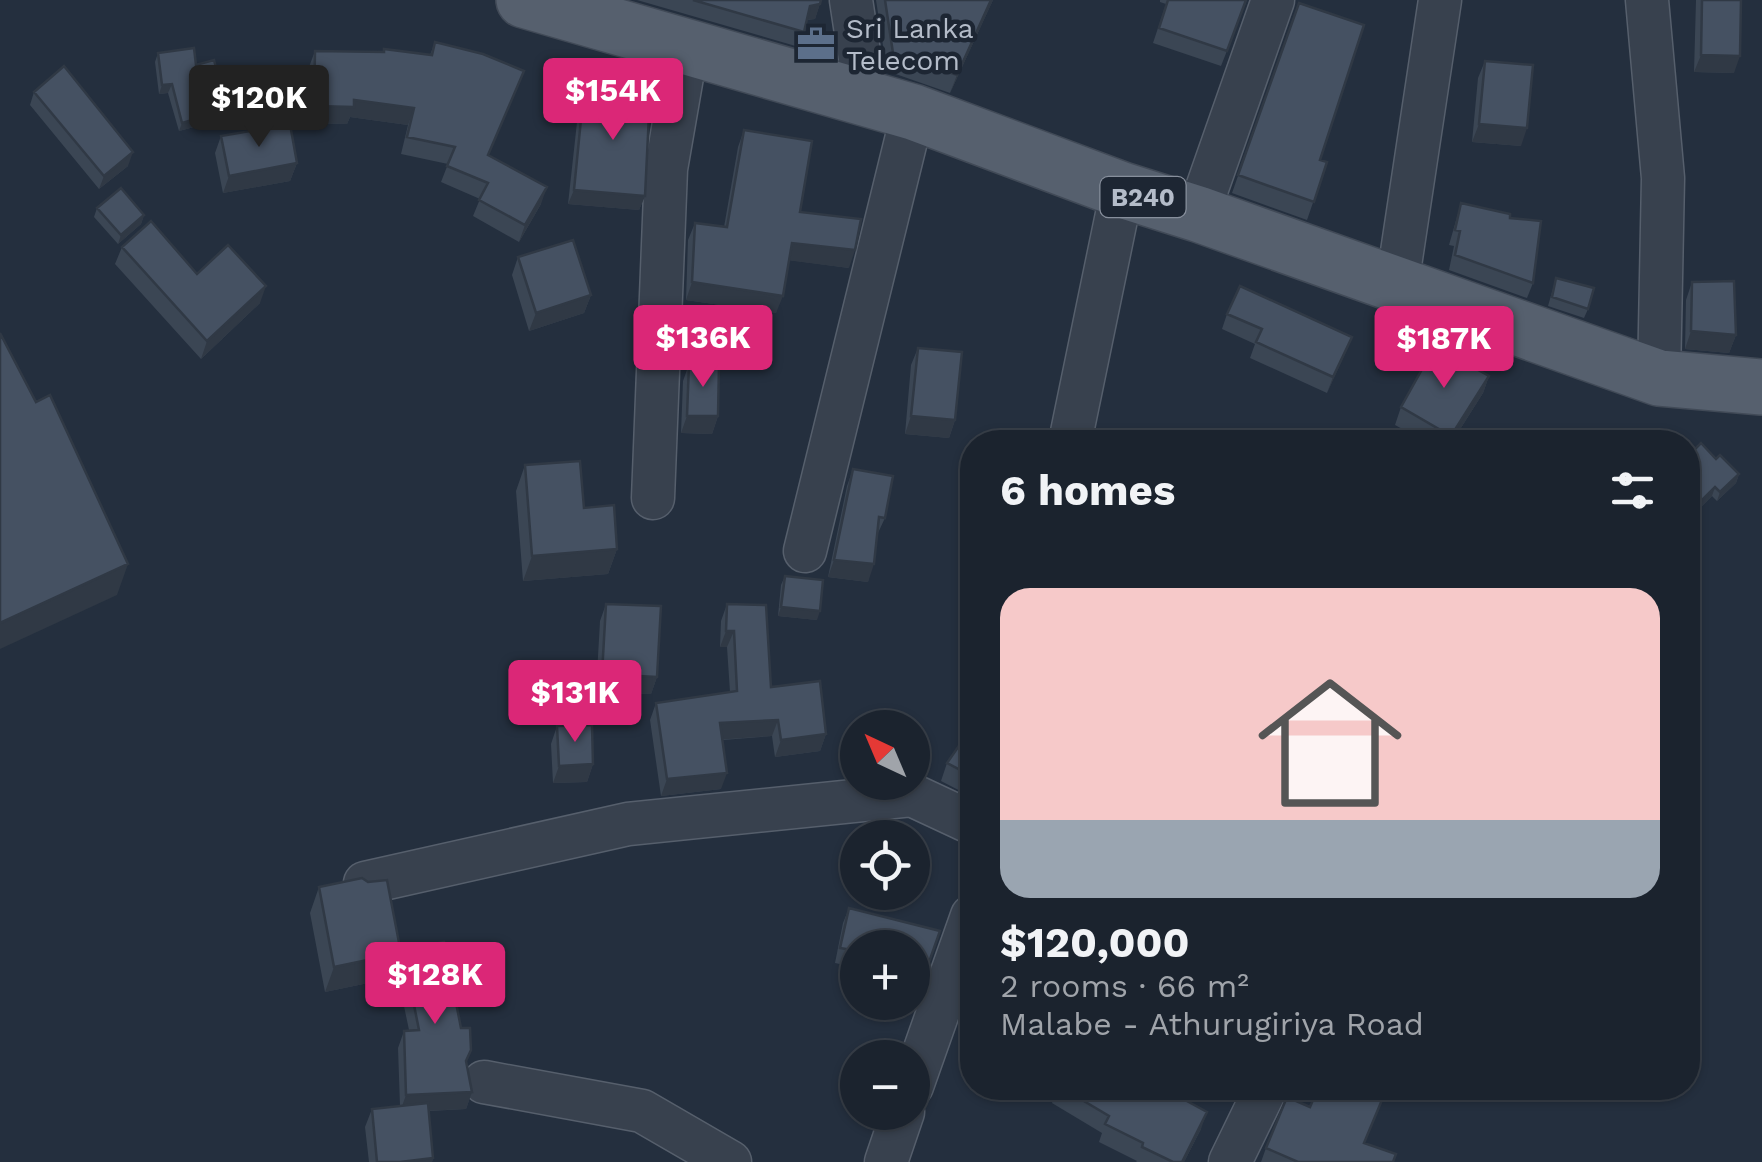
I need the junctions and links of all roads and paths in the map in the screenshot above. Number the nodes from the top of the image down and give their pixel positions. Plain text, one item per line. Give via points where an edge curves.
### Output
1 (524, 0) edge
2 (851, 0) edge
3 (1273, 0) edge
4 (1440, 0) edge
5 (1648, 0) edge
6 (687, 48) junction
7 (890, 105) junction
8 (1122, 190) junction
9 (1198, 214) junction
10 (1396, 285) junction
11 (1659, 378) junction
12 (1762, 387) edge
13 (1072, 430) edge
14 (653, 498) dead end
15 (805, 551) dead end
16 (960, 817) edge
17 (365, 884) edge
18 (960, 950) edge
19 (928, 1040) edge
20 (484, 1082) dead end
21 (1260, 1100) edge
22 (897, 1130) edge
23 (730, 1162) edge
24 (886, 1162) edge
25 (1230, 1162) edge

1 - 6 main road, B240
2 - 7 street
3 - 9 street
4 - 10 street
5 - 11 street via 1663,178
6 - 7 main road, B240
6 - 14 street via 666,169
7 - 8 main road, B240
7 - 15 street
8 - 9 main road, B240
8 - 13 street
9 - 10 main road, B240
10 - 11 main road, B240
11 - 12 main road, B240
16 - 17 street via 912,795 628,824
18 - 19 street
20 - 23 street via 642,1112
21 - 25 street
22 - 24 street

